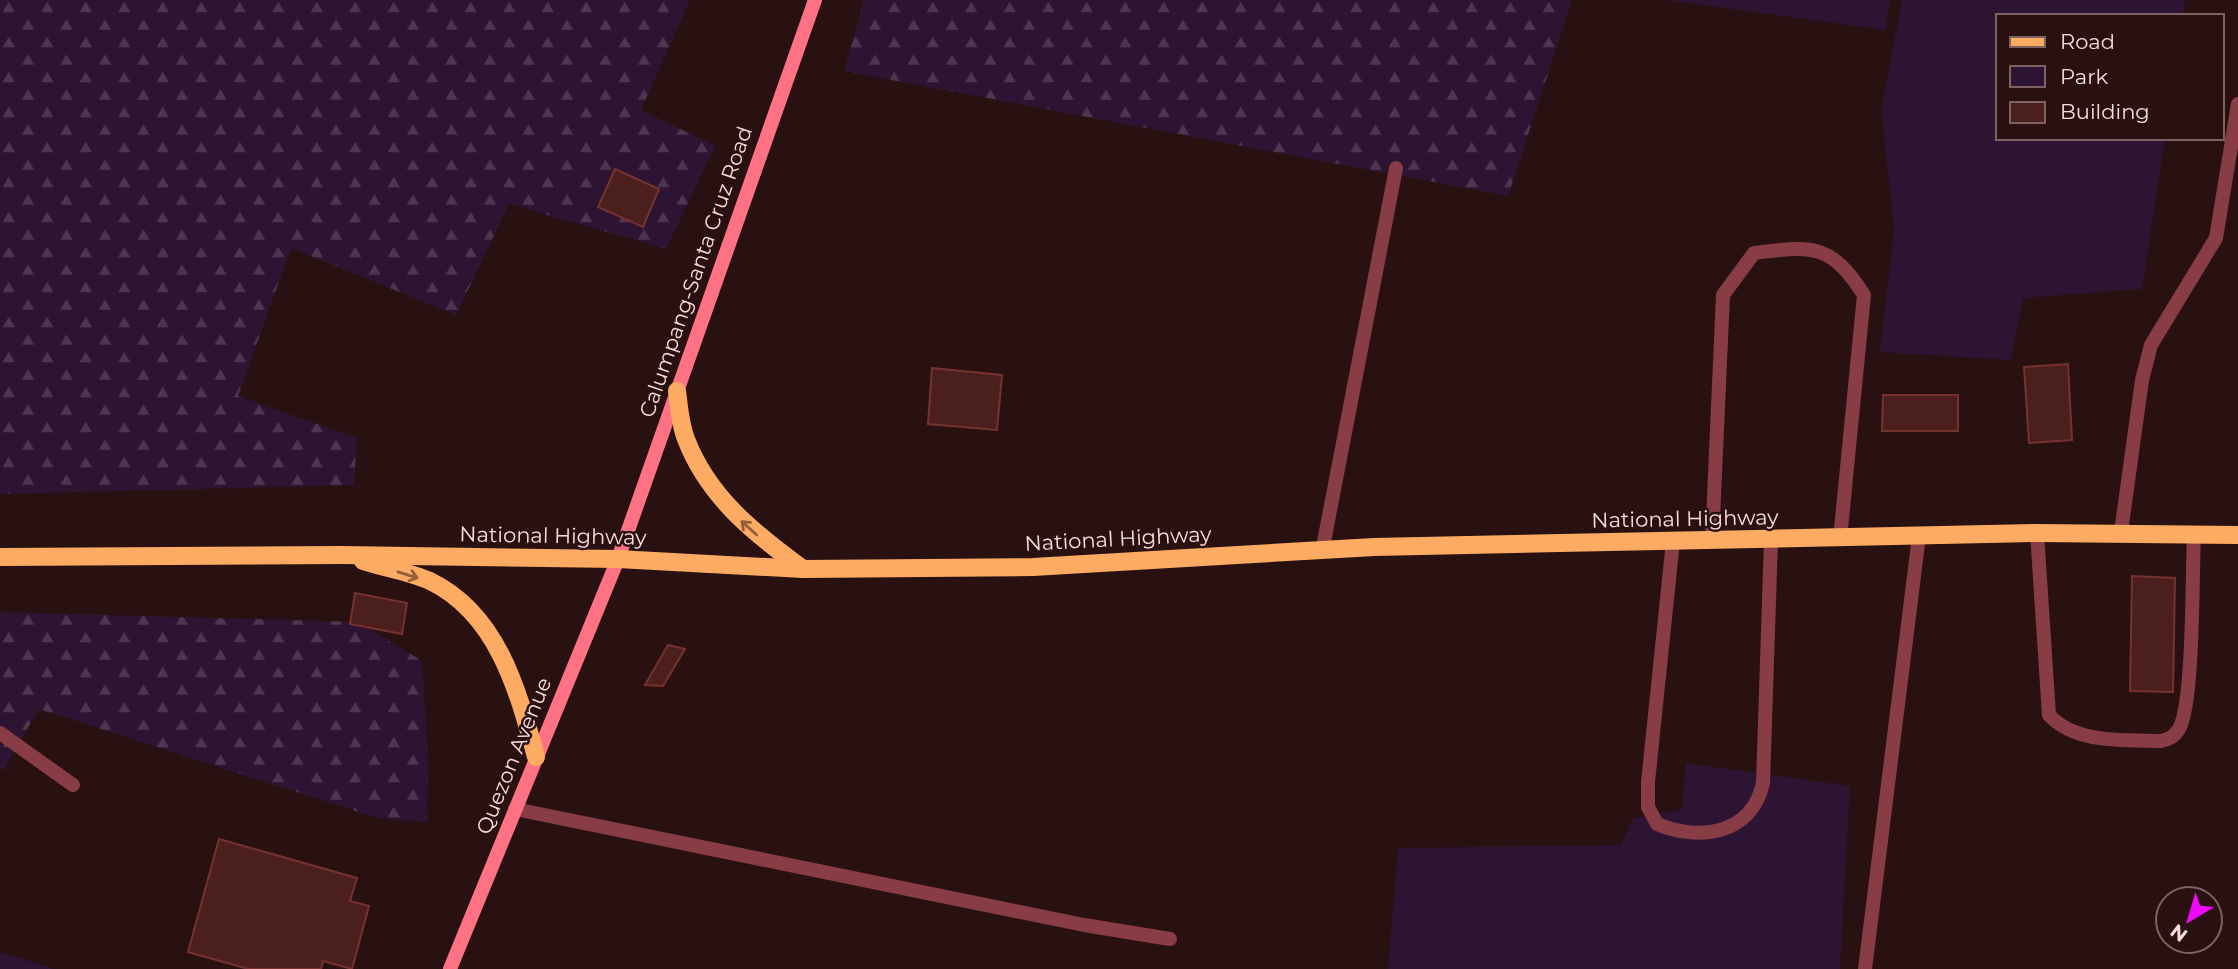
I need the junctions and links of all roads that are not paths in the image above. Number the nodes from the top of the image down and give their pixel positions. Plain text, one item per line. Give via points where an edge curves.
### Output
1 (815, 0) edge
2 (2238, 104) edge
3 (1396, 168) dead end
4 (677, 391) junction
5 (2037, 533) junction
6 (2121, 533) junction
7 (2194, 534) junction
8 (2238, 535) edge
9 (1919, 536) junction
10 (1840, 539) junction
11 (1771, 540) junction
12 (1673, 541) junction
13 (1712, 541) junction
14 (1322, 552) junction
15 (342, 555) junction
16 (0, 558) edge
17 (618, 559) junction
18 (803, 569) junction
19 (0, 733) edge
20 (536, 757) junction
21 (73, 785) dead end
22 (515, 809) junction
23 (1170, 939) dead end
24 (450, 969) edge
25 (1866, 969) edge

1 - 4 main road, Calumpang-Santa Cruz Road
2 - 6 street via 2216,238 2151,345
3 - 14 street
4 - 17 main road, Calumpang-Santa Cruz Road
18 -> 4 main road via 761,539 719,495 685,437
5 - 6 main road, National Highway
5 - 7 street via 2049,715 2060,727 2081,735 2161,741 2172,738 2179,729 2186,701
5 - 9 main road, National Highway
6 - 7 main road, National Highway
7 - 8 main road, National Highway
9 - 10 main road, National Highway
9 - 25 street
10 - 11 main road, National Highway
10 - 13 street via 1864,295 1846,268 1808,247 1754,253 1723,295
11 - 12 street via 1759,801 1744,820 1721,830 1695,833 1657,824 1648,807
11 - 13 main road, National Highway
12 - 13 main road, National Highway
12 - 14 main road, National Highway
14 - 18 main road, National Highway via 1033,567
15 - 16 main road, National Highway
15 - 17 main road, National Highway
15 -> 20 main road via 431,582 471,611 498,647 517,689
17 - 18 main road, National Highway
17 - 20 main road, Quezon Avenue
19 - 21 street
20 - 22 main road, Quezon Avenue
22 - 23 street
22 - 24 main road, Quezon Avenue

